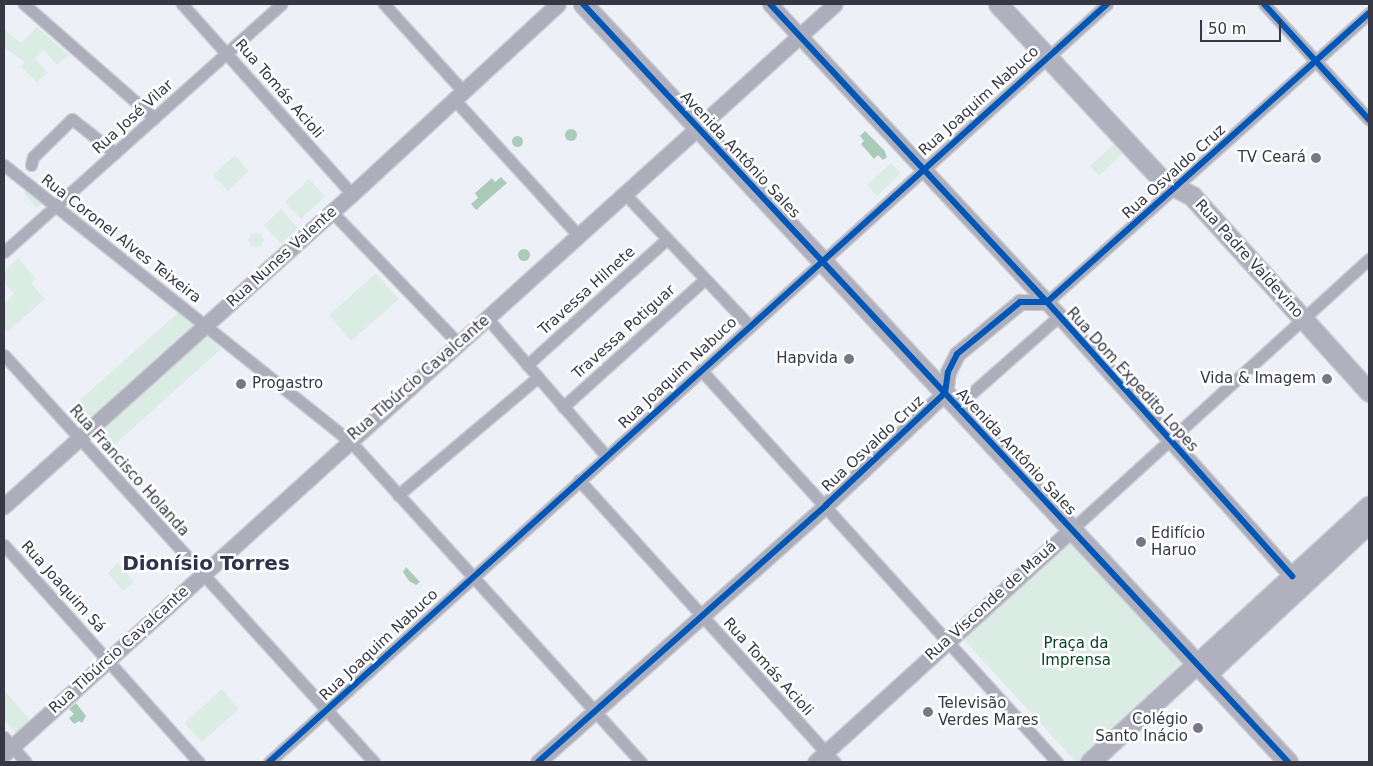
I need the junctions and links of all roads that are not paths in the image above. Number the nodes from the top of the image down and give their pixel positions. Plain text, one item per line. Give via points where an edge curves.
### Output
1 (24, 4) edge
2 (182, 4) edge
3 (281, 4) edge
4 (384, 4) edge
5 (558, 4) edge
6 (583, 4) edge
7 (770, 4) edge
8 (835, 4) edge
9 (998, 4) edge
10 (1106, 4) edge
11 (1264, 4) edge
12 (1369, 13) edge
13 (800, 37) junction
14 (228, 53) junction
15 (1047, 56) junction
16 (1315, 61) junction
17 (457, 94) junction
18 (154, 118) junction
19 (1369, 120) edge
20 (697, 128) junction
21 (115, 154) junction
22 (31, 164) dead end
23 (4, 165) edge
24 (922, 170) junction
25 (1175, 187) junction
26 (624, 193) junction
27 (352, 194) junction
28 (56, 206) junction
29 (332, 212) junction
30 (578, 235) junction
31 (667, 239) junction
32 (4, 252) edge
33 (1369, 259) edge
34 (821, 261) junction
35 (704, 278) junction
36 (1047, 302) junction
37 (1059, 316) junction
38 (487, 318) junction
39 (1303, 319) junction
40 (206, 325) junction
41 (749, 325) junction
42 (458, 343) junction
43 (4, 355) edge
44 (527, 365) junction
45 (701, 370) junction
46 (538, 378) junction
47 (1369, 392) edge
48 (951, 400) junction
49 (563, 407) junction
50 (79, 439) junction
51 (349, 440) junction
52 (1170, 441) junction
53 (606, 456) junction
54 (579, 480) junction
55 (398, 494) junction
56 (826, 505) junction
57 (1369, 505) edge
58 (4, 506) edge
59 (1369, 523) edge
60 (1071, 530) junction
61 (4, 545) edge
62 (202, 575) junction
63 (472, 576) junction
64 (1292, 576) junction
65 (703, 616) junction
66 (946, 641) junction
67 (109, 661) junction
68 (1203, 669) junction
69 (326, 711) junction
70 (595, 711) junction
71 (6, 746) edge
72 (825, 759) edge
73 (26, 762) edge
74 (199, 762) edge
75 (269, 762) edge
76 (374, 762) edge
77 (538, 762) edge
78 (641, 762) edge
79 (1057, 762) edge
80 (1090, 762) edge
81 (1109, 762) edge
82 (1288, 762) edge

1 - 18 street
2 - 14 street, Rua Tomás Acioli
3 - 14 street, Rua José Vilar
4 - 17 street
5 - 17 street, Rua Nunes Valente
6 - 20 main road, Avenida Antônio Sales
7 - 13 street, Rua Dom Expedito Lopes
8 - 13 street, Rua Tibúrcio Cavalcante
9 - 15 main road, Rua Padre Valdevino
10 - 15 street, Rua Joaquim Nabuco
11 - 16 street
12 - 16 street, Rua Osvaldo Cruz
13 - 20 street, Rua Tibúrcio Cavalcante
13 - 24 street, Rua Dom Expedito Lopes
14 - 18 street, Rua José Vilar
14 - 27 street, Rua Tomás Acioli
15 - 24 street, Rua Joaquim Nabuco
15 - 25 main road, Rua Padre Valdevino via 1163,181
16 - 19 street
16 - 25 street, Rua Osvaldo Cruz
17 - 27 street, Rua Nunes Valente
17 - 30 street
18 - 21 street, Rua José Vilar
20 - 26 street, Rua Tibúrcio Cavalcante
20 - 34 main road, Avenida Antônio Sales
21 - 22 street via 72,118
21 - 28 street, Rua José Vilar
23 - 28 street, Rua Coronel Alves Teixeira
24 - 34 street, Rua Joaquim Nabuco
24 - 36 street, Rua Dom Expedito Lopes
25 - 36 street, Rua Osvaldo Cruz
25 - 39 main road, Rua Padre Valdevino via 1192,196
26 - 30 street, Rua Tibúrcio Cavalcante
26 - 31 street
27 - 29 street, Rua Nunes Valente
28 - 32 street, Rua José Vilar
28 - 40 street, Rua Coronel Alves Teixeira
29 - 40 street, Rua Nunes Valente
29 - 42 street
30 - 38 street, Rua Tibúrcio Cavalcante
31 - 35 street
31 - 44 street, Travessa Hilnete
33 - 39 street, Rua Visconde de Mauá
34 - 41 street, Rua Joaquim Nabuco
34 - 48 main road, Avenida Antônio Sales
35 - 41 street
35 - 49 street, Travessa Potiguar
36 - 37 street, Rua Dom Expedito Lopes
36 - 48 street, Rua Osvaldo Cruz via 1020,302 957,354 948,372
37 - 48 street, Rua Osvaldo Cruz
37 - 52 street, Rua Dom Expedito Lopes
38 - 42 street, Rua Tibúrcio Cavalcante
38 - 44 street
39 - 47 main road, Rua Padre Valdevino
39 - 52 street, Rua Visconde de Mauá
40 - 50 street, Rua Nunes Valente
40 - 51 street, Rua Coronel Alves Teixeira
41 - 45 street, Rua Joaquim Nabuco
42 - 51 street, Rua Tibúrcio Cavalcante
43 - 50 street, Rua Francisco Holanda
44 - 46 street
45 - 53 street, Rua Joaquim Nabuco
45 - 56 street
46 - 49 street
46 - 55 street
48 - 56 street, Rua Osvaldo Cruz
48 - 60 main road, Avenida Antônio Sales
49 - 53 street
50 - 58 street, Rua Nunes Valente
50 - 62 street, Rua Francisco Holanda
51 - 55 street, Rua Coronel Alves Teixeira
51 - 62 street, Rua Tibúrcio Cavalcante
52 - 60 street, Rua Visconde de Mauá
52 - 64 street, Rua Dom Expedito Lopes
53 - 54 street, Rua Joaquim Nabuco
54 - 63 street, Rua Joaquim Nabuco
54 - 65 street, Rua Tomás Acioli
55 - 63 street, Rua Coronel Alves Teixeira
56 - 65 street, Rua Osvaldo Cruz
56 - 66 street
57 - 64 main road
59 - 68 main road
60 - 66 street, Rua Visconde de Mauá
60 - 68 main road, Avenida Antônio Sales
61 - 67 street, Rua Joaquim Sá
62 - 67 street, Rua Tibúrcio Cavalcante
62 - 69 street, Rua Francisco Holanda
63 - 69 street, Rua Joaquim Nabuco
63 - 70 street, Rua Coronel Alves Teixeira
64 - 68 main road
65 - 70 street, Rua Osvaldo Cruz
65 - 72 street, Rua Tomás Acioli
66 - 72 street, Rua Visconde de Mauá
66 - 79 street
67 - 71 street, Rua Tibúrcio Cavalcante
67 - 74 street, Rua Joaquim Sá
68 - 80 main road
68 - 81 main road
68 - 82 main road, Avenida Antônio Sales
69 - 75 street, Rua Joaquim Nabuco
69 - 76 street, Rua Francisco Holanda
70 - 77 street, Rua Osvaldo Cruz
70 - 78 street, Rua Coronel Alves Teixeira
71 - 73 street

